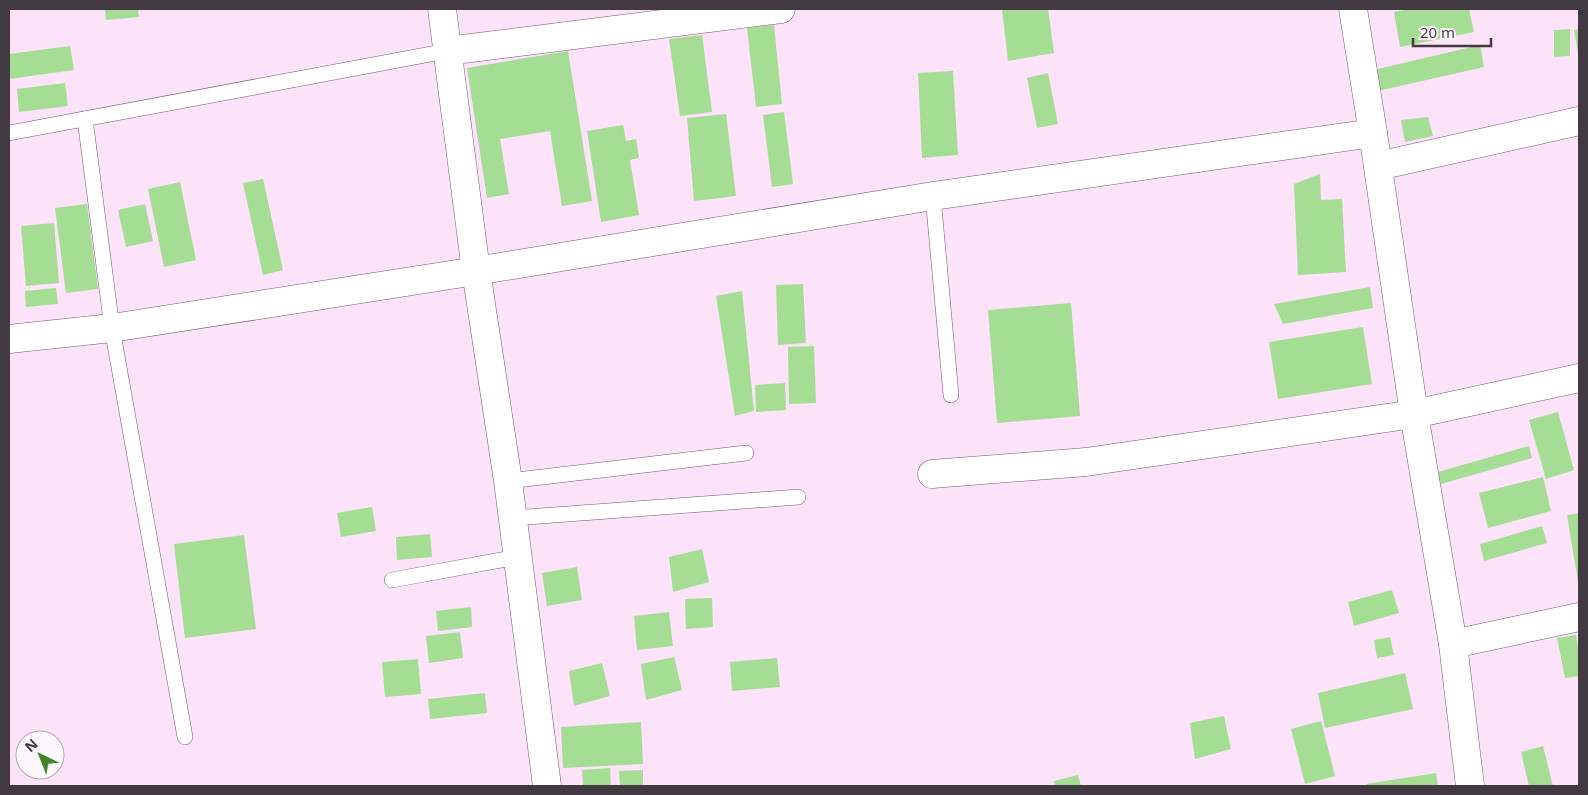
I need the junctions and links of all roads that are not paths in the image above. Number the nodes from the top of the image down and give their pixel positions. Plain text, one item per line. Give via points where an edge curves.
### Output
1 (442, 9) edge
2 (781, 9) edge
3 (1353, 9) edge
4 (447, 51) junction
5 (85, 119) junction
6 (1579, 121) edge
7 (9, 133) edge
8 (1373, 133) junction
9 (1378, 166) junction
10 (933, 196) junction
11 (476, 271) junction
12 (112, 328) junction
13 (9, 339) edge
14 (1579, 378) edge
15 (950, 395) dead end
16 (1414, 414) junction
17 (746, 453) dead end
18 (932, 474) dead end
19 (508, 481) junction
20 (798, 497) dead end
21 (513, 518) junction
22 (517, 557) junction
23 (392, 580) dead end
24 (1579, 617) edge
25 (1453, 644) junction
26 (185, 737) dead end
27 (547, 786) edge
28 (1470, 786) edge

1 - 4 street
2 - 4 street
3 - 8 street
4 - 5 lane
4 - 11 street
5 - 7 lane
5 - 12 lane
6 - 9 street
8 - 9 street
8 - 10 street
9 - 16 street
10 - 11 street
10 - 15 lane
11 - 12 street
11 - 19 street
12 - 13 street
12 - 26 lane
14 - 16 street
16 - 18 street via 1086,462
16 - 25 street
17 - 19 lane
19 - 21 street
20 - 21 lane
21 - 22 street
22 - 23 lane
22 - 27 street
24 - 25 street
25 - 28 street

